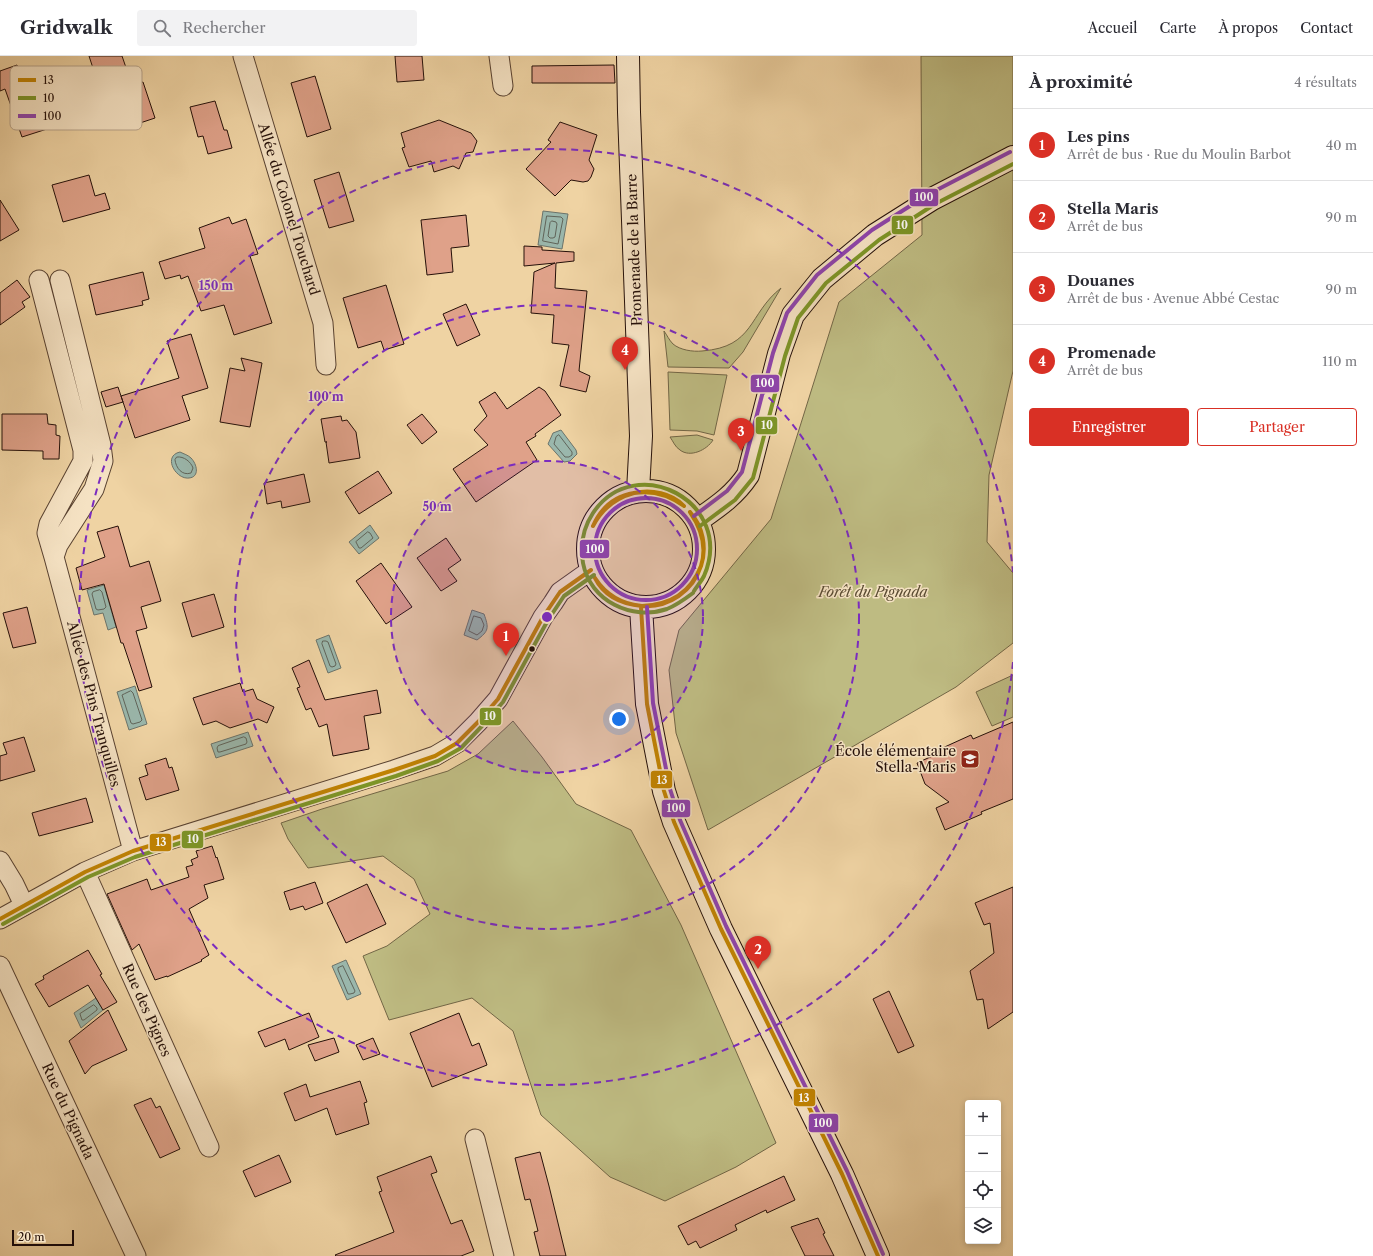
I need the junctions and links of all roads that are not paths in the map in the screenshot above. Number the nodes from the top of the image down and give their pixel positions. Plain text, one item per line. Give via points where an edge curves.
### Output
1 (243, 56) edge
2 (499, 56) edge
3 (628, 56) edge
4 (503, 86) dead end
5 (1013, 157) edge
6 (39, 280) dead end
7 (60, 280) dead end
8 (326, 365) dead end
9 (638, 491) junction
10 (697, 521) junction
11 (54, 557) junction
12 (591, 570) junction
13 (641, 607) junction
14 (133, 851) junction
15 (0, 861) edge
16 (85, 872) junction
17 (24, 905) junction
18 (0, 919) edge
19 (0, 966) edge
20 (475, 1139) dead end
21 (209, 1147) dead end
22 (136, 1256) edge
23 (504, 1256) edge
24 (878, 1256) edge

1 - 8 street, Allée du Colonel Touchard via 323,323
2 - 4 street
3 - 9 main road, Promenade de la Barre via 641,436
5 - 10 main road via 932,199 875,235 822,279 794,315 781,347 748,475 725,501
6 - 11 street, Allée des Pins Tranquilles via 83,450 82,461 49,524 47,533
7 - 11 street via 103,461 94,489 58,545
9 - 10 main road via 672,497 686,507
9 - 12 main road via 621,496 606,506 595,519 589,535 587,552
10 - 13 main road via 703,538 704,556 699,573 689,588 675,599 659,606
11 - 14 street, Allée des Pins Tranquilles
12 - 13 main road via 610,596 625,604
12 - 14 street via 560,592 543,617 498,699 457,743 435,756 394,770
13 - 24 main road via 647,704 664,791 674,822 721,928 838,1167
14 - 16 street
15 - 17 street
16 - 17 street
16 - 21 street, Rue des Pignes
17 - 18 street
19 - 22 street, Rue du Pignada
20 - 23 street

